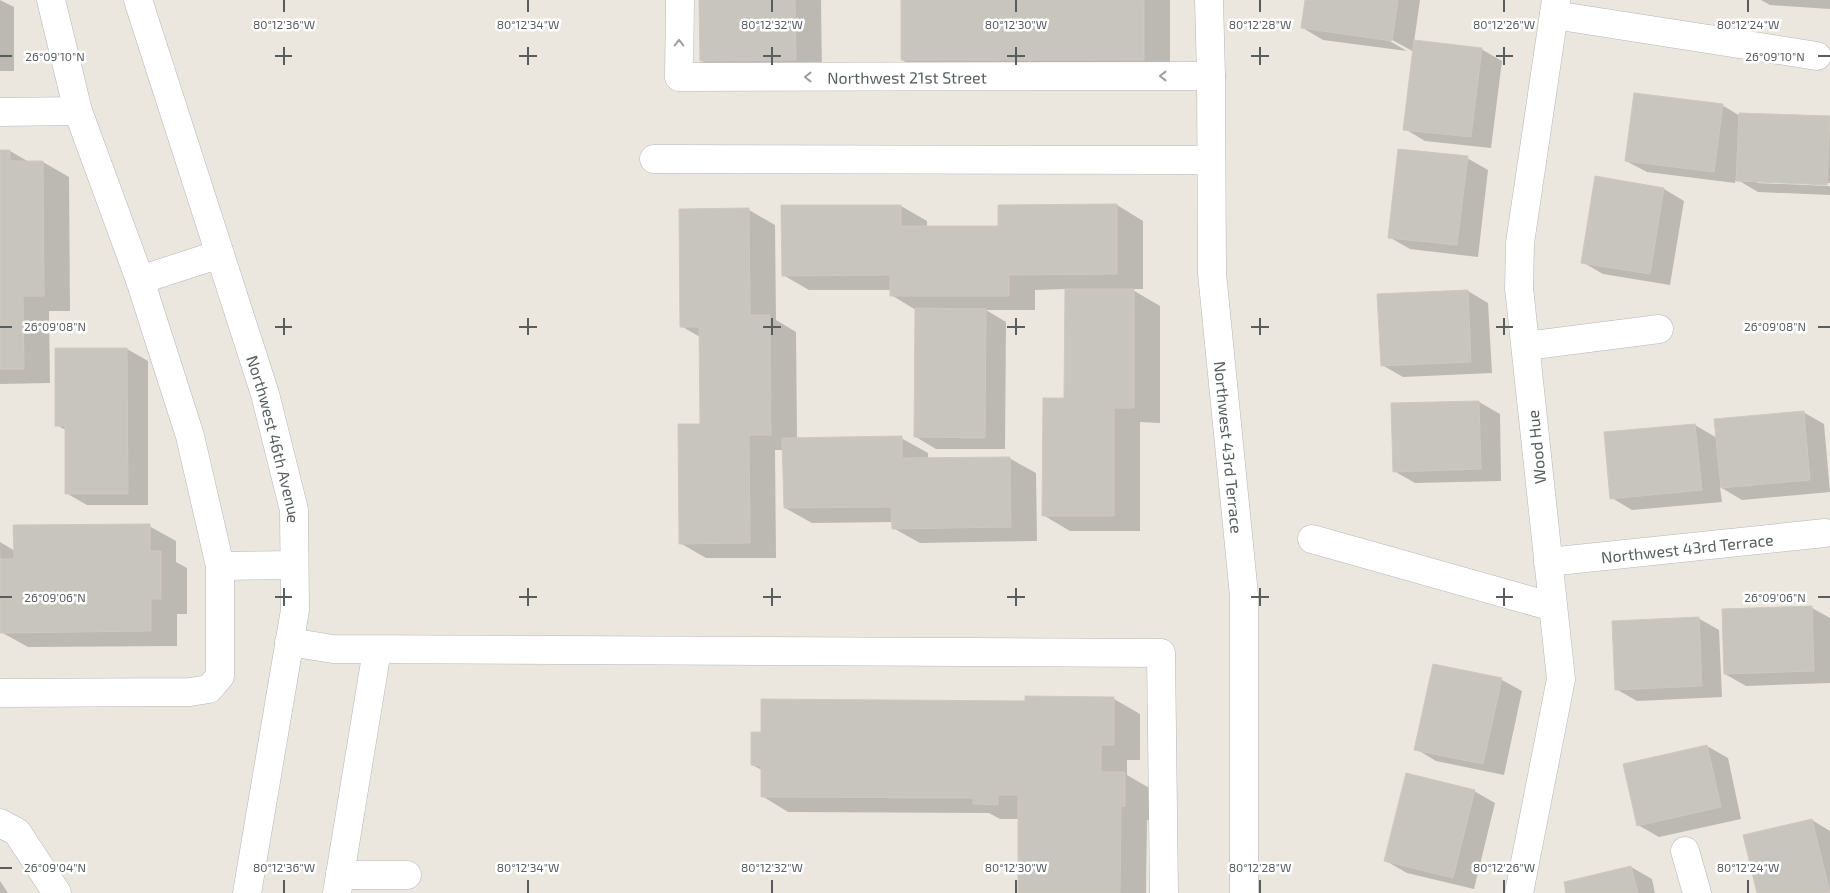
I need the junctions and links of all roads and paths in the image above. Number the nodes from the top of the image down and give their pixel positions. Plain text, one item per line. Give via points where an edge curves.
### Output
1 (51, 0) edge
2 (138, 0) edge
3 (680, 0) edge
4 (1209, 0) edge
5 (1555, 8) edge
6 (1817, 56) dead end
7 (1211, 76) junction
8 (78, 111) junction
9 (0, 112) edge
10 (654, 159) dead end
11 (1211, 160) junction
12 (220, 254) junction
13 (140, 280) junction
14 (1659, 329) dead end
15 (1526, 346) junction
16 (1825, 533) dead end
17 (1312, 539) dead end
18 (1548, 562) junction
19 (294, 565) junction
20 (220, 566) junction
21 (1553, 607) junction
22 (290, 642) junction
23 (377, 650) junction
24 (0, 693) edge
25 (0, 823) edge
26 (1686, 851) dead end
27 (407, 874) dead end
28 (338, 884) edge
29 (57, 893) edge
30 (247, 893) edge
31 (1164, 893) edge
32 (1244, 893) edge
33 (1519, 893) edge
34 (1696, 893) edge

1 - 8 street
2 - 12 street, Northwest 46th Avenue
7 -> 3 street, Northwest 21st Street via 679,78
4 - 7 street, Northwest 43rd Terrace
5 - 6 street
5 - 15 street, Wood Hue via 1520,243 1519,288
7 - 11 street, Northwest 43rd Terrace
8 - 9 street
8 - 13 street
10 - 11 street
11 - 32 street, Northwest 43rd Terrace via 1212,273 1244,595
12 - 13 street
12 - 19 street, Northwest 46th Avenue via 265,394 294,510
13 - 20 street via 190,436
14 - 15 street
15 - 18 street, Wood Hue
16 - 18 street, Northwest 43rd Terrace
17 - 21 street
18 - 21 street, Wood Hue
19 - 20 street
19 - 22 street, Northwest 46th Avenue via 295,610
20 - 24 street via 220,676 209,688 190,692
21 - 33 street, Wood Hue via 1561,679
22 - 23 street via 333,649
22 - 30 street, Northwest 46th Avenue
23 - 28 street
23 - 31 street via 1161,652
25 - 29 street via 17,832
26 - 34 street
27 - 28 street

